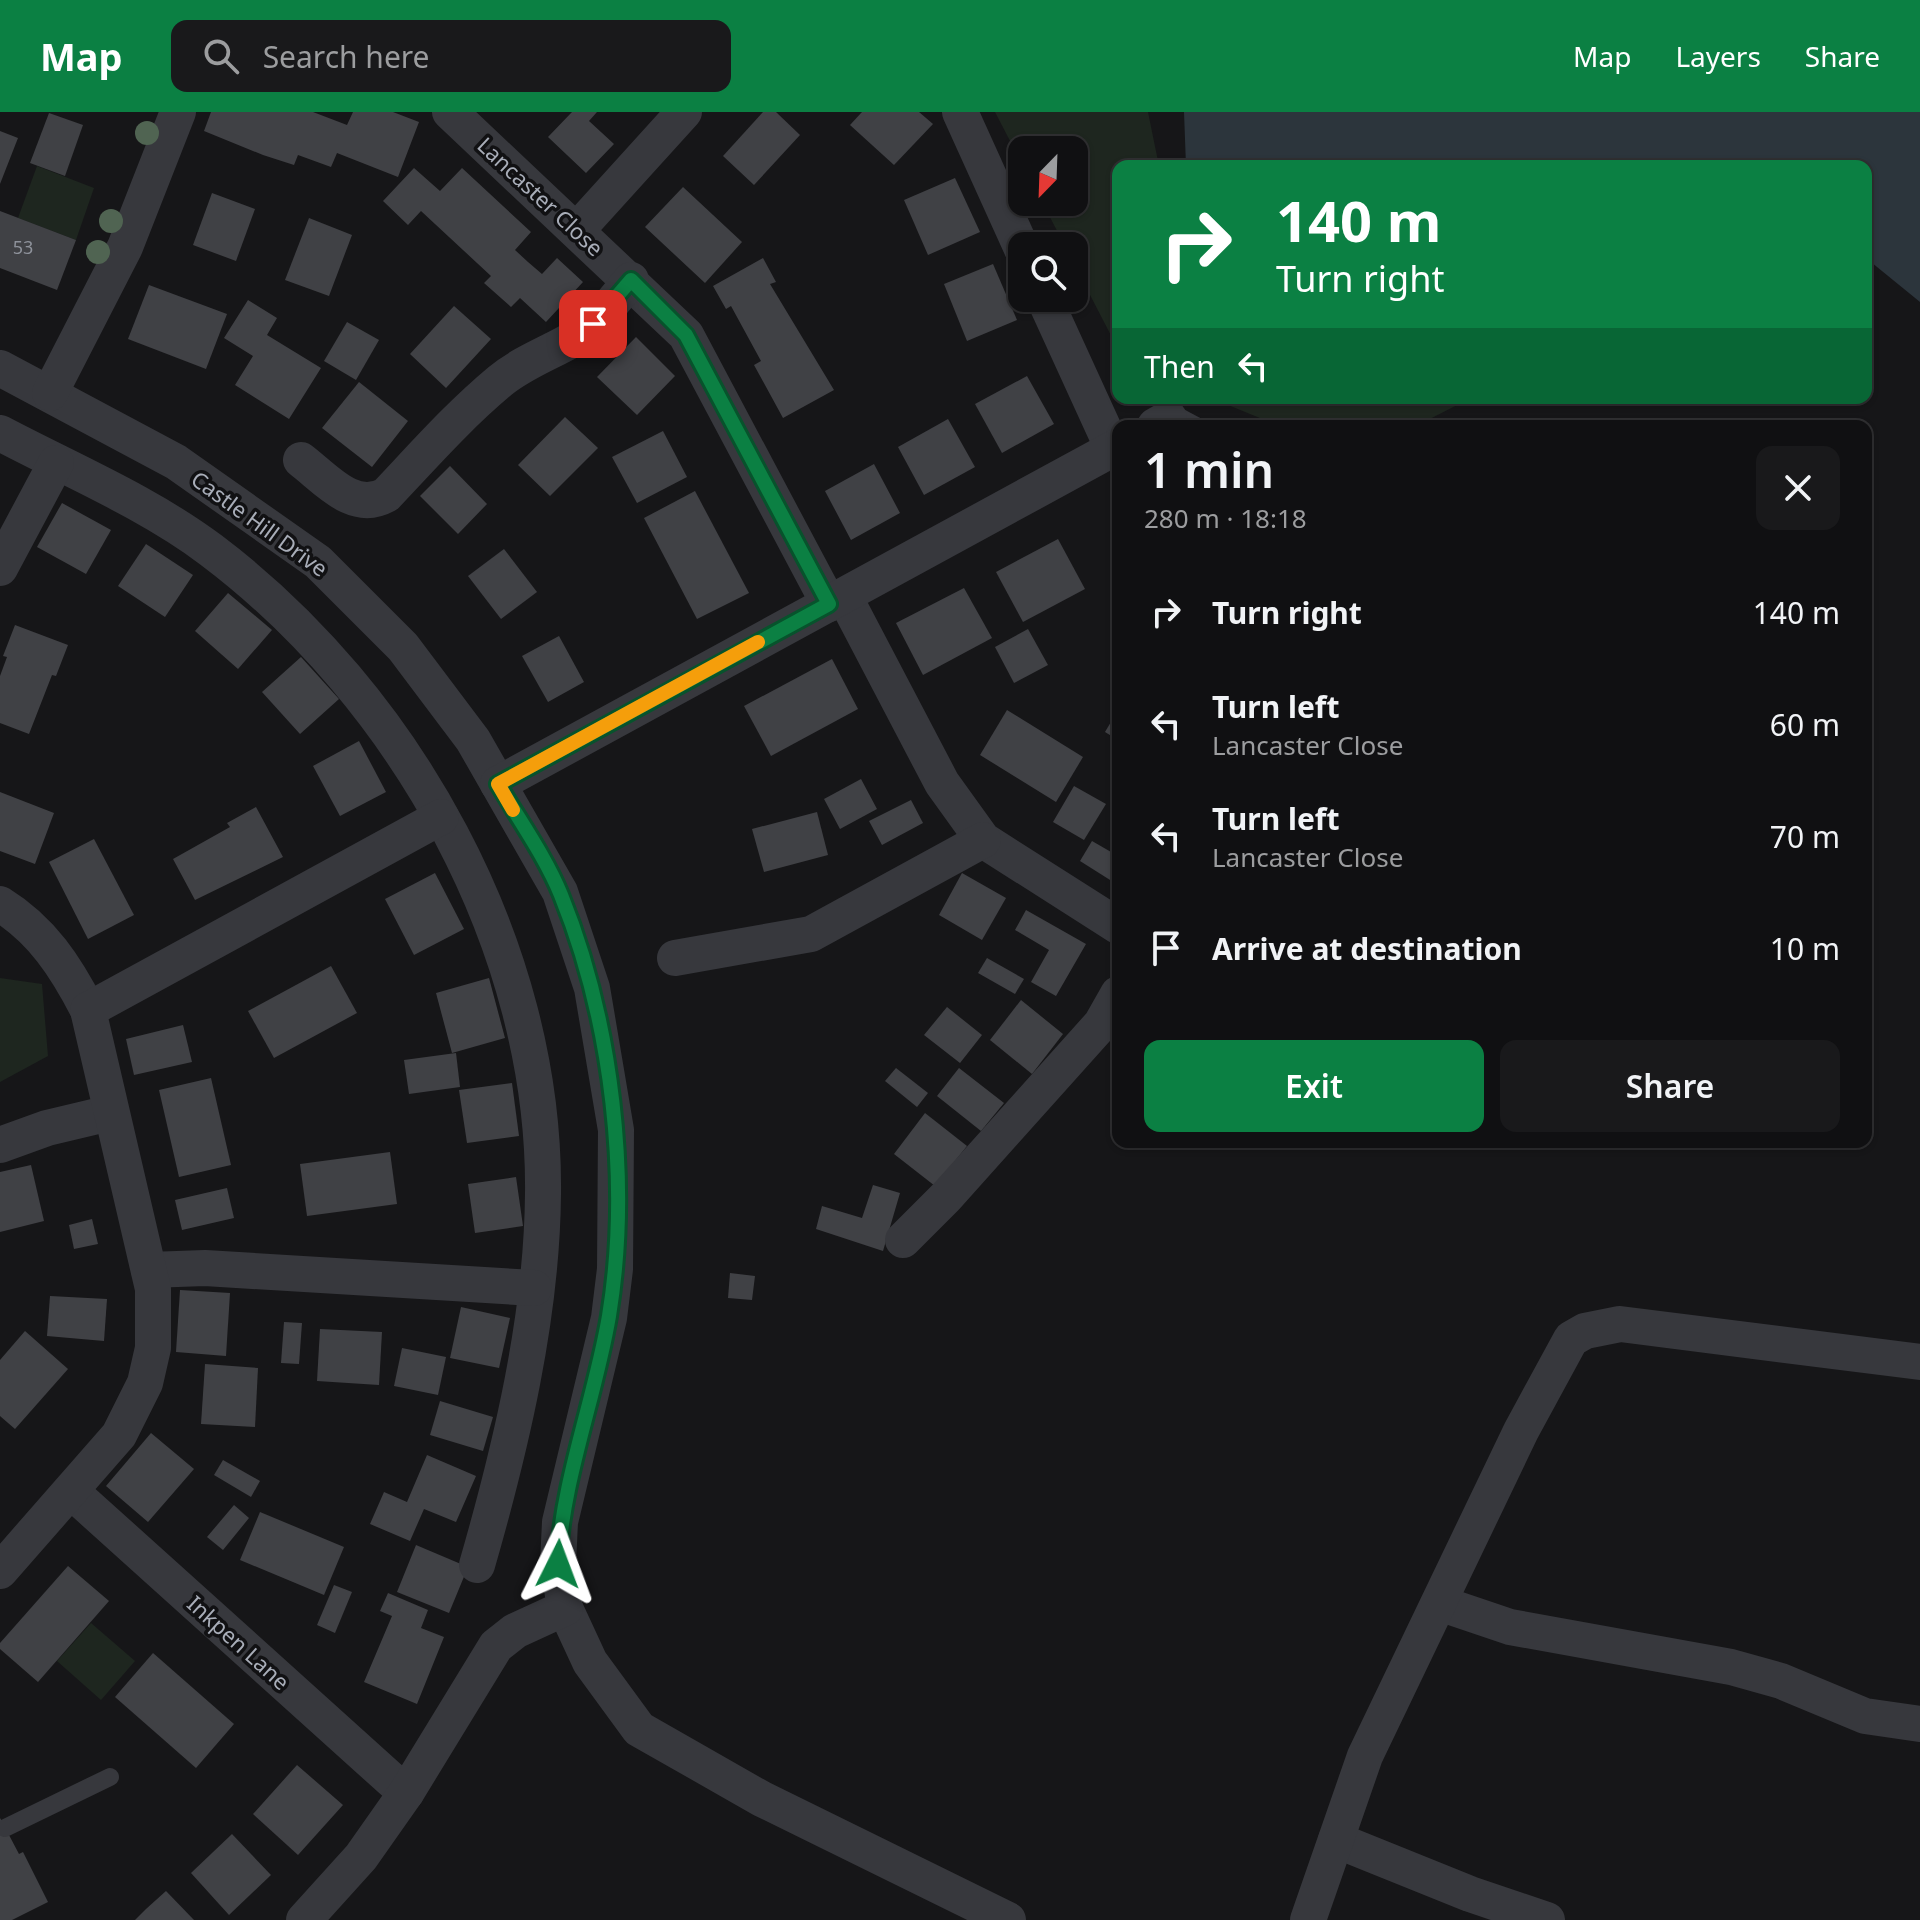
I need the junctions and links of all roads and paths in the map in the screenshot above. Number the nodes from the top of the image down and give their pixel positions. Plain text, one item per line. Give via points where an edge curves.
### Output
1 (178, 112) edge
2 (450, 112) edge
3 (684, 112) edge
4 (960, 112) edge
5 (577, 230) junction
6 (1014, 232) edge
7 (631, 280) junction
8 (1051, 312) edge
9 (1, 368) edge
10 (50, 393) junction
11 (0, 433) edge
12 (1112, 441) edge
13 (1112, 449) edge
14 (301, 460) dead end
15 (56, 463) junction
16 (0, 568) edge
17 (837, 600) junction
18 (498, 784) junction
19 (441, 817) junction
20 (983, 840) junction
21 (0, 904) edge
22 (1112, 922) edge
23 (675, 958) dead end
24 (1112, 1005) edge
25 (88, 1010) junction
26 (110, 1113) junction
27 (0, 1145) edge
28 (903, 1240) dead end
29 (149, 1270) junction
30 (534, 1288) junction
31 (1920, 1362) edge
32 (72, 1492) junction
33 (477, 1565) dead end
34 (0, 1571) edge
35 (1439, 1603) junction
36 (565, 1608) junction
37 (1920, 1724) edge
38 (110, 1777) dead end
39 (406, 1793) junction
40 (5, 1828) dead end
41 (1336, 1840) junction
42 (304, 1920) edge
43 (1008, 1920) edge
44 (1308, 1920) edge
45 (1547, 1920) edge

1 - 10 street via 125,247
2 - 5 street, Lancaster Close
3 - 5 street
4 - 6 street
5 - 7 street, Lancaster Close
7 - 14 street via 584,331 494,386 376,500 354,500
7 - 17 street, Lancaster Close via 686,335
8 - 12 street
9 - 10 street, Castle Hill Drive
10 - 18 street, Castle Hill Drive via 176,462 318,562 403,647 473,740
11 - 15 street
13 - 17 street
15 - 16 street
15 - 19 street via 187,533 271,599 344,673 386,726
17 - 18 street
17 - 20 street, Lancaster Close via 942,783
18 - 36 street, Castle Hill Drive via 560,892 592,988 616,1130 615,1269 609,1318 560,1522 558,1564
19 - 25 street
19 - 30 street via 498,943 528,1058 543,1192
20 - 22 street
20 - 23 street via 811,934
21 - 25 street via 54,951
24 - 28 street via 1101,1024
25 - 26 street
26 - 27 street
26 - 29 street
29 - 30 street via 205,1268
29 - 32 street via 155,1330 145,1383 119,1435
30 - 33 street via 517,1407
31 - 35 street via 1620,1324 1585,1331 1562,1352
32 - 34 street
32 - 39 street, Inkpen Lane
35 - 37 street via 1510,1627 1731,1667 1781,1681 1865,1716
35 - 41 street via 1365,1756
36 - 39 street via 496,1646
36 - 43 street, Castle Hill Drive via 590,1662 639,1729 762,1799
38 - 40 lane
39 - 42 street via 350,1872
41 - 44 street
41 - 45 street

